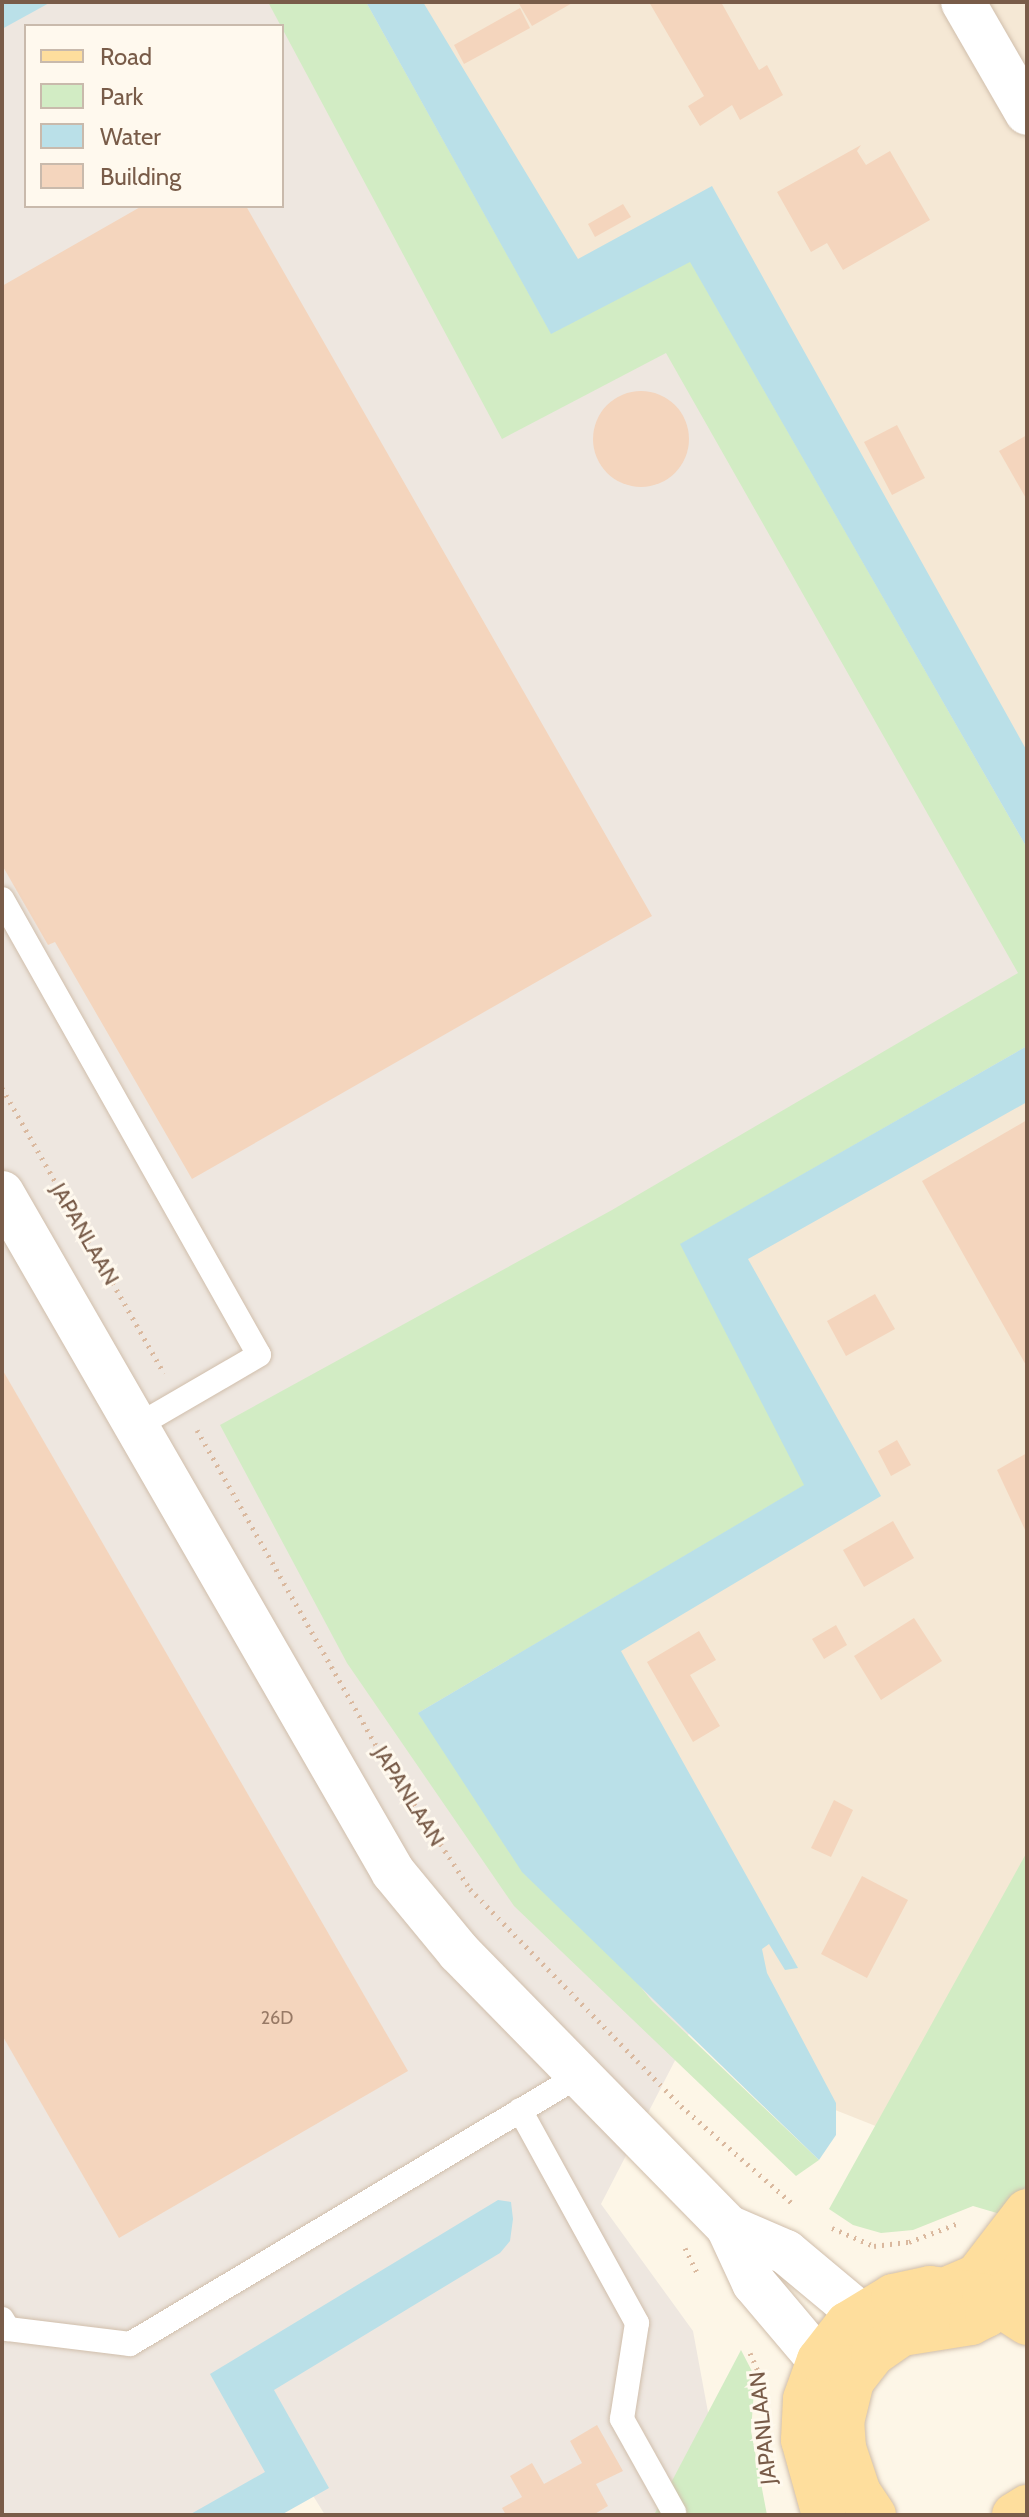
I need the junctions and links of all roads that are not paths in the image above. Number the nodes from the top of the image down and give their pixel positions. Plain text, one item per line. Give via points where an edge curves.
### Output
1 (963, 2) edge
2 (1027, 113) edge
3 (2, 899) edge
4 (2, 1193) edge
5 (137, 1426) junction
6 (580, 2075) junction
7 (520, 2110) junction
8 (728, 2227) junction
9 (1022, 2236) edge
10 (949, 2288) junction
11 (859, 2313) junction
12 (1014, 2313) edge
13 (2, 2319) edge
14 (819, 2360) junction
15 (846, 2397) junction
16 (822, 2507) edge
17 (1027, 2507) edge
18 (674, 2512) dead end
19 (874, 2515) edge
20 (1014, 2515) edge

1 - 2 street
3 - 5 lane via 259,1355
4 - 5 street
5 - 6 street via 393,1872 459,1952
6 - 7 lane
6 - 8 street
7 - 13 lane via 130,2344 8,2329
7 - 18 lane via 637,2323 622,2419
8 - 11 street via 786,2252
8 - 14 street via 754,2283
9 - 10 main road via 977,2276
9 - 12 main road
10 - 11 main road via 893,2296
10 - 12 main road
11 - 14 main road
12 - 15 main road via 918,2328 886,2342 861,2366
14 - 15 main road
14 - 16 main road via 802,2420 806,2460
15 - 19 main road via 844,2448 855,2483
17 - 20 main road

